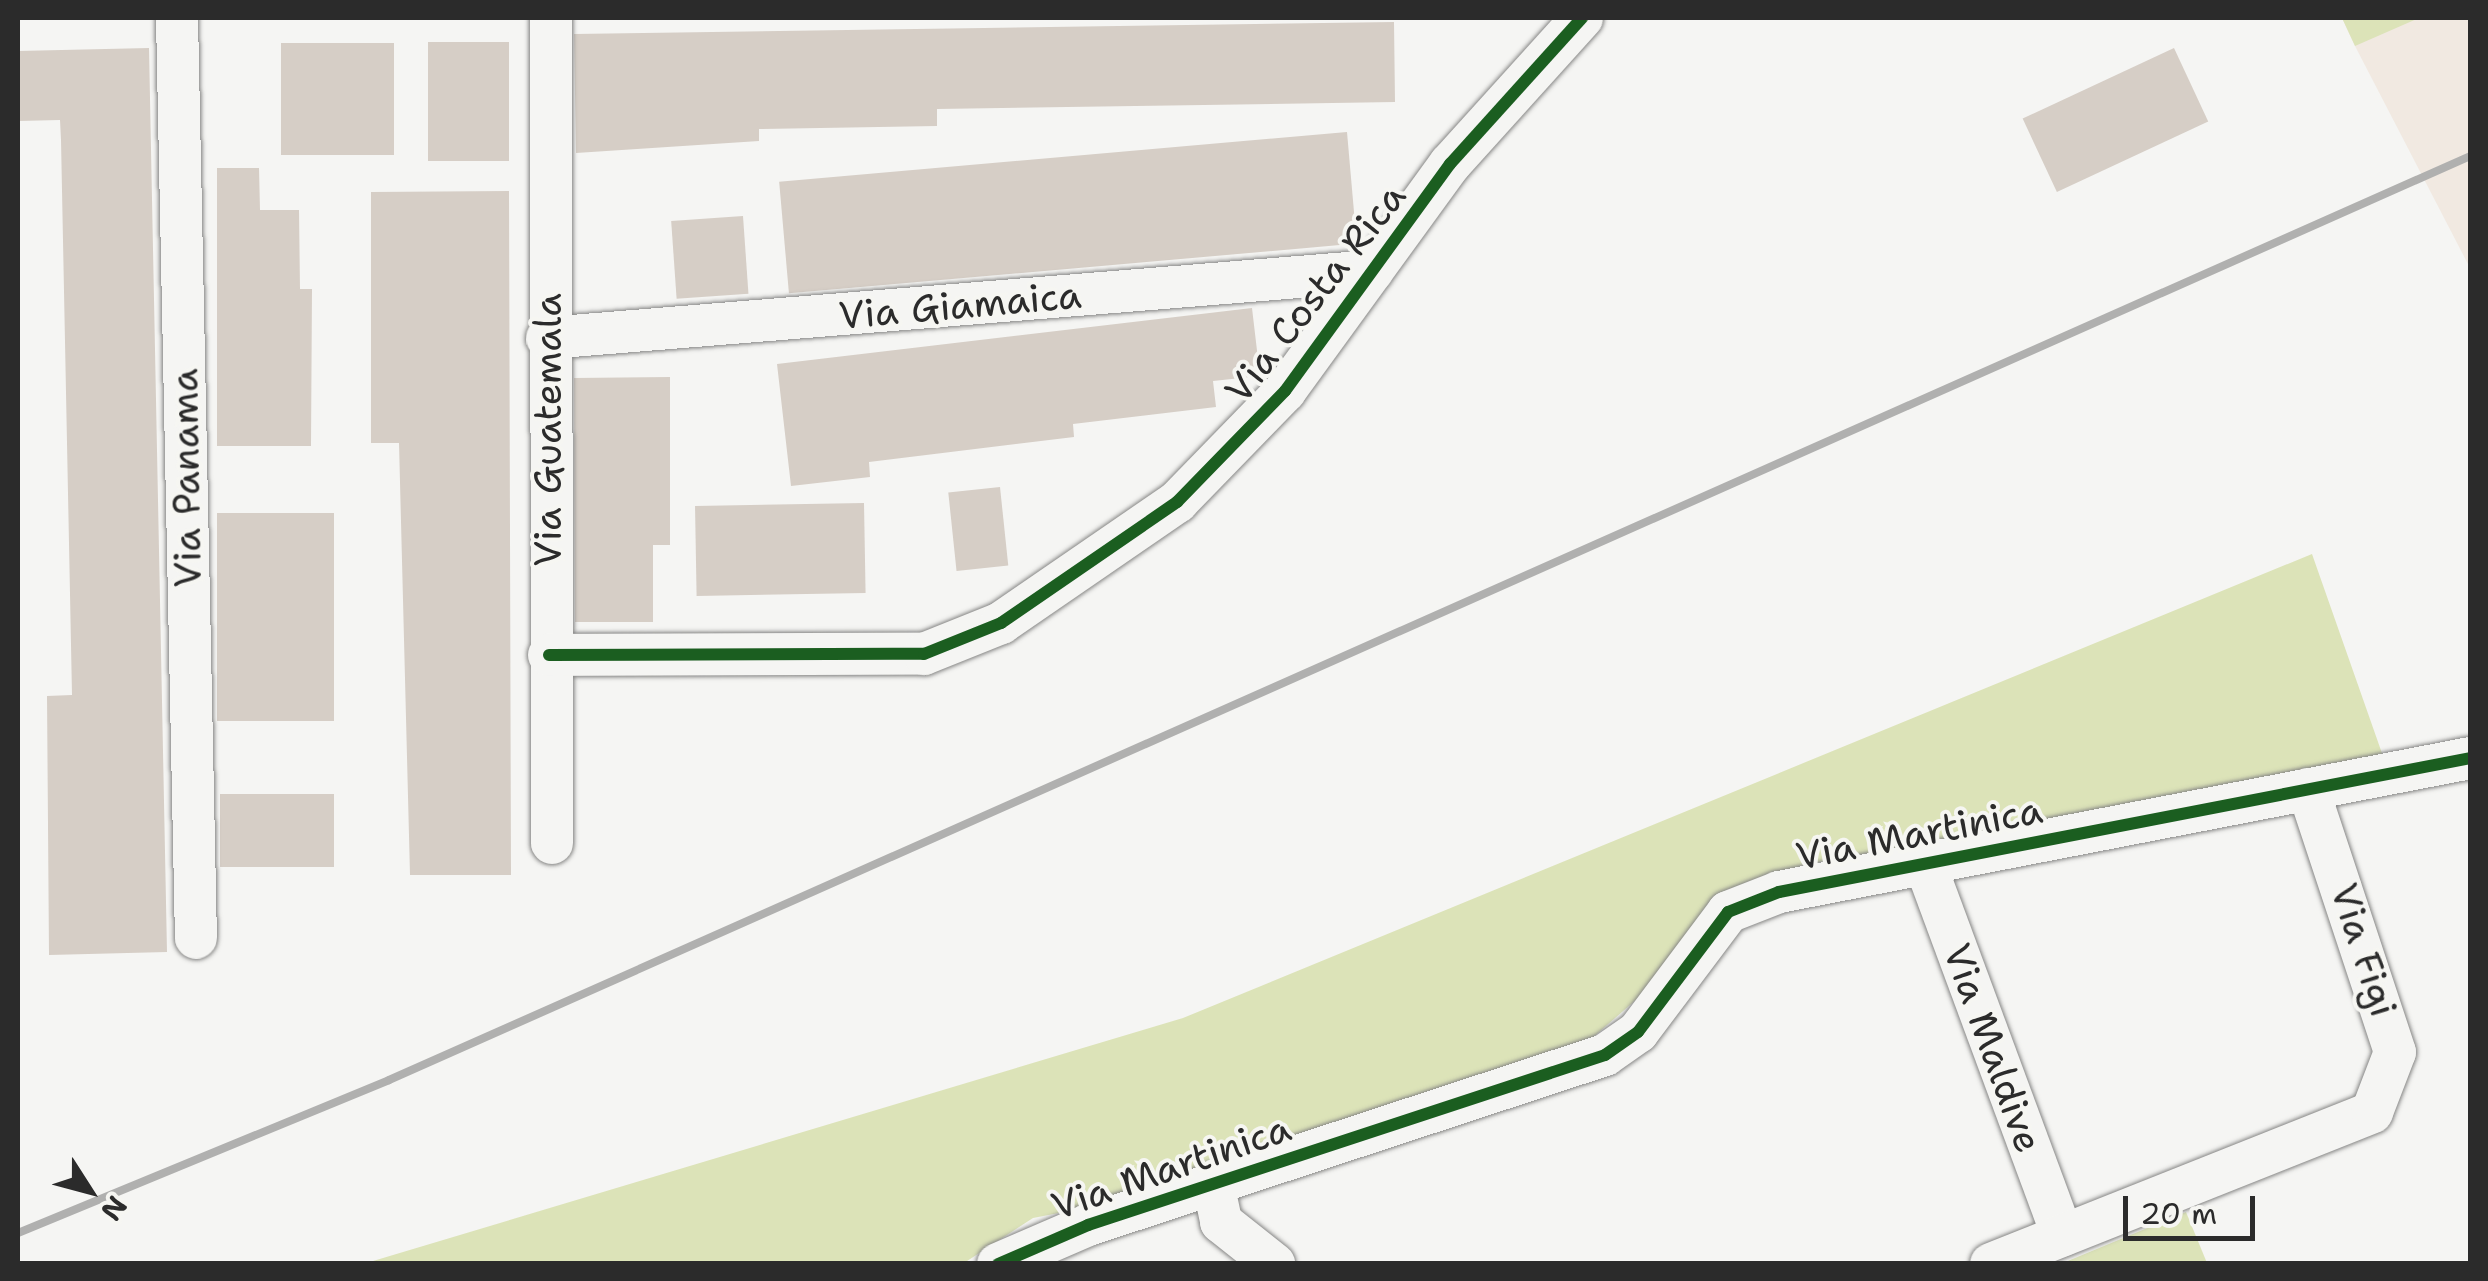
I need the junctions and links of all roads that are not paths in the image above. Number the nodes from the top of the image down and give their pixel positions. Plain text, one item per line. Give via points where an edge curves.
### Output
1 (177, 18) edge
2 (551, 18) edge
3 (1582, 18) edge
4 (1372, 271) junction
5 (547, 338) junction
6 (549, 655) junction
7 (2470, 758) edge
8 (2308, 789) junction
9 (552, 843) dead end
10 (1924, 861) junction
11 (196, 938) dead end
12 (1213, 1184) junction
13 (2062, 1235) junction
14 (998, 1264) edge
15 (1274, 1264) edge
16 (1991, 1264) edge

1 - 11 street, Via Panama
2 - 5 street, Via Guatemala
3 - 4 street, Via Costa Rica via 1450,164
4 - 5 street, Via Giamaica
4 - 6 street, Via Costa Rica via 1285,391 1177,502 1000,624 924,654
5 - 6 street, Via Guatemala
6 - 9 street, Via Guatemala
7 - 8 street, Via Martinica
8 - 10 street, Via Martinica
8 - 13 street, Via Figi via 2396,1052 2372,1112
10 - 12 street, Via Martinica via 1780,892 1728,912 1638,1032 1605,1054
10 - 13 street, Via Maldive
12 - 14 street, Via Martinica
12 - 15 street via 1221,1222
13 - 16 street

